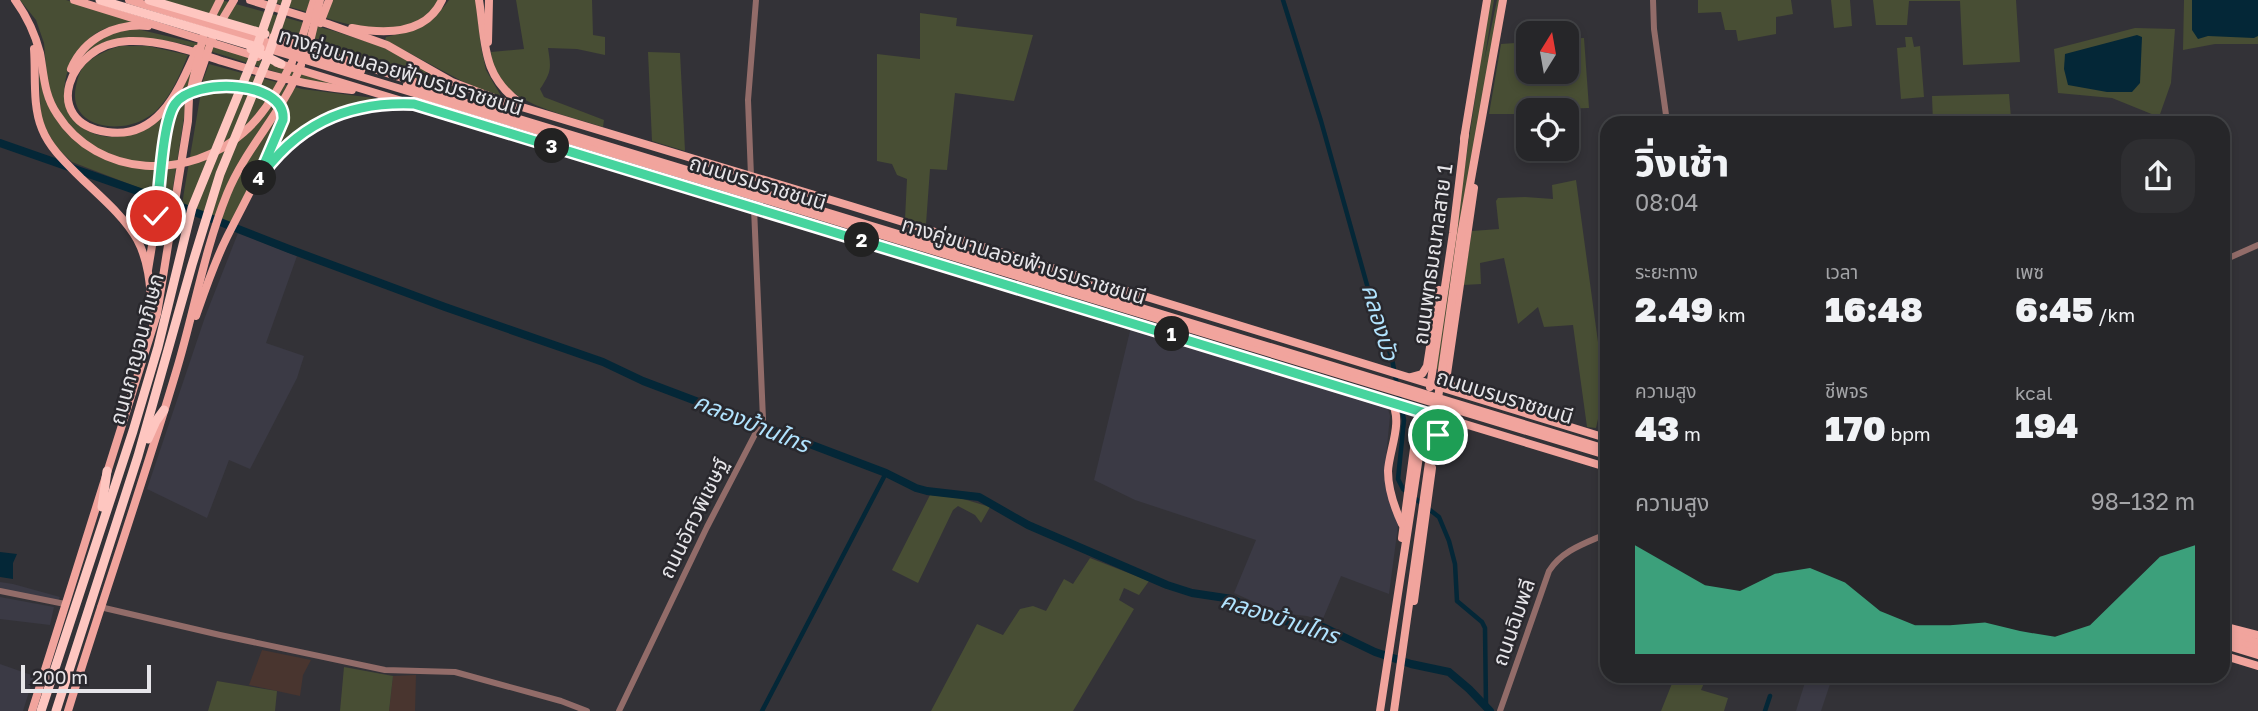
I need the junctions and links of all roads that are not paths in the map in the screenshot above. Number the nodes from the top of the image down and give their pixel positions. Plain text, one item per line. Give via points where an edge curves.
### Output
1 (15, 0) edge
2 (74, 0) edge
3 (100, 0) edge
4 (110, 0) edge
5 (130, 0) edge
6 (149, 0) edge
7 (220, 0) edge
8 (234, 0) edge
9 (250, 0) edge
10 (272, 0) edge
11 (287, 0) edge
12 (314, 0) edge
13 (320, 0) edge
14 (329, 0) edge
15 (442, 0) edge
16 (479, 0) edge
17 (489, 0) edge
18 (756, 0) edge
19 (1487, 0) edge
20 (1503, 0) edge
21 (1653, 0) edge
22 (334, 26) junction
23 (169, 29) junction
24 (204, 34) junction
25 (33, 36) junction
26 (273, 37) joint
27 (229, 39) junction
28 (309, 46) junction
29 (486, 48) junction
30 (268, 51) joint
31 (281, 64) junction
32 (68, 88) junction
33 (367, 90) junction
34 (502, 101) junction
35 (414, 104) junction
36 (526, 108) junction
37 (1666, 116) edge
38 (188, 121) junction
39 (544, 121) junction
40 (1465, 134) junction
41 (1478, 136) junction
42 (679, 155) junction
43 (606, 162) junction
44 (751, 176) junction
45 (725, 177) junction
46 (256, 183) junction
47 (732, 192) junction
48 (836, 201) junction
49 (754, 208) junction
50 (802, 222) junction
51 (1457, 234) junction
52 (2258, 245) edge
53 (2230, 257) edge
54 (148, 270) junction
55 (152, 328) junction
56 (184, 346) junction
57 (1275, 351) junction
58 (1428, 358) junction
59 (1449, 362) junction
60 (1399, 377) junction
61 (1458, 392) junction
62 (1397, 399) junction
63 (164, 410) junction
64 (1458, 423) junction
65 (1600, 441) edge
66 (1600, 441) edge
67 (1600, 441) edge
68 (1600, 441) edge
69 (1435, 447) junction
70 (138, 456) junction
71 (1600, 459) edge
72 (1600, 459) edge
73 (1600, 459) edge
74 (1600, 459) edge
75 (107, 471) junction
76 (1404, 527) junction
77 (100, 530) junction
78 (1600, 537) edge
79 (0, 591) edge
80 (65, 604) junction
81 (100, 607) junction
82 (1393, 626) junction
83 (2230, 628) edge
84 (1406, 630) junction
85 (2230, 634) edge
86 (2258, 636) edge
87 (2230, 640) edge
88 (2258, 643) edge
89 (2230, 646) edge
90 (2258, 649) edge
91 (2230, 655) edge
92 (2258, 655) edge
93 (2258, 664) edge
94 (70, 667) junction
95 (32, 711) edge
96 (41, 711) edge
97 (56, 711) edge
98 (66, 711) edge
99 (587, 711) edge
100 (619, 711) edge
101 (1380, 711) edge
102 (1394, 711) edge
103 (1500, 711) edge

1 - 25 main road
2 - 23 main road
3 - 27 highway, ถนนบรมราชชนนี
4 - 57 main road, ทางคู่ขนานลอยฟ้าบรมราชชนนี
5 - 57 main road, ทางคู่ขนานลอยฟ้าบรมราชชนนี
6 - 26 highway, ถนนบรมราชชนนี
7 - 24 main road
8 - 38 main road via 206,55
9 - 22 main road
10 - 77 highway, ถนนกาญจนาภิเษก via 187,221 158,347
11 - 70 highway, ถนนกาญจนาภิเษก via 224,162
12 - 25 main road via 302,40 279,87 252,124 220,149 174,165 142,167 84,144 61,121 49,100
13 - 28 main road
14 - 28 main road
15 - 22 main road via 428,17 399,31
16 - 29 main road
17 - 29 main road
18 - 44 street via 748,100
19 - 40 main road, ถนนพุทธมณฑลสาย 1
20 - 41 main road, ถนนพุทธมณฑลสาย 1
21 - 37 street
22 - 34 main road via 397,49 452,82
23 - 31 main road
23 - 32 main road via 127,26 99,36 76,58
24 - 32 main road via 174,97 151,122 134,131 110,133 92,128 70,105
24 - 38 main road
25 - 54 main road via 42,130 55,151 133,230
26 - 39 main road, ถนนบรมราชชนนี
27 - 30 highway, ถนนบรมราชชนนี
27 - 31 highway
28 - 56 main road via 287,94 241,165 215,228
29 - 36 main road via 495,79
30 - 47 main road, ถนนบรมราชชนนี
31 - 33 main road
32 - 33 main road via 87,56 109,44 131,41 180,47 306,84
33 - 35 main road
34 - 36 main road
34 - 39 main road
35 - 43 main road
35 - 46 main road via 368,106 329,118 282,149
36 - 42 main road
38 - 55 main road via 163,287
39 - 45 main road, ถนนบรมราชชนนี
40 - 51 main road, ถนนพุทธมณฑลสาย 1
40 - 58 main road, ถนนพุทธมณฑลสาย 1
41 - 51 main road, ถนนพุทธมณฑลสาย 1
41 - 59 main road, ถนนพุทธมณฑลสาย 1
42 - 44 main road
42 - 45 main road
43 - 47 main road
43 - 49 main road
44 - 48 main road
45 - 60 main road, ถนนบรมราชชนนี
46 - 54 main road via 283,120 276,100 236,87 215,86 186,94 173,107 166,128
46 - 56 main road via 215,261
47 - 62 main road, ถนนบรมราชชนนี
48 - 57 main road via 874,217 1193,315
48 - 60 main road
49 - 50 main road
49 - 100 street, ถนนอัศวพิเชษฐ์ via 763,419
50 - 57 main road via 868,237 1187,334
50 - 62 main road
51 - 82 main road, ถนนพุทธมณฑลสาย 1
51 - 84 main road, ถนนพุทธมณฑลสาย 1
52 - 53 street
54 - 55 main road
55 - 75 main road
56 - 63 main road
57 - 65 main road, ทางคู่ขนานลอยฟ้าบรมราชชนนี
57 - 71 main road, ทางคู่ขนานลอยฟ้าบรมราชชนนี
58 - 59 main road via 1435,373 1445,372
58 - 60 main road, ถนนพุทธมณฑลสาย 1 via 1422,374
59 - 61 main road, ถนนพุทธมณฑลสาย 1 via 1448,379
60 - 61 main road
60 - 66 main road, ถนนบรมราชชนนี
61 - 67 main road
62 - 64 main road
62 - 72 main road, ถนนบรมราชชนนี
62 - 76 main road via 1388,473
63 - 70 highway
63 - 81 main road
64 - 69 main road via 1443,428
64 - 74 main road
68 - 73 main road via 1495,405 1486,406 1479,415 1487,428
69 - 76 main road via 1431,435 1417,437
69 - 84 main road via 1412,615
70 - 94 highway, ถนนกาญจนาภิเษก
75 - 77 highway
75 - 80 main road
76 - 82 main road
77 - 96 highway, ถนนกาญจนาภิเษก
78 - 103 street, ถนนฉิมพลี via 1573,548 1549,570
79 - 80 street
80 - 95 main road
81 - 98 main road
81 - 99 street via 376,668 465,674
82 - 101 main road, ถนนพุทธมณฑลสาย 1
83 - 86 main road
84 - 102 main road, ถนนพุทธมณฑลสาย 1
85 - 88 main road
87 - 90 main road
89 - 92 main road
91 - 93 main road
94 - 97 highway, ถนนกาญจนาภิเษก
94 - 98 highway

